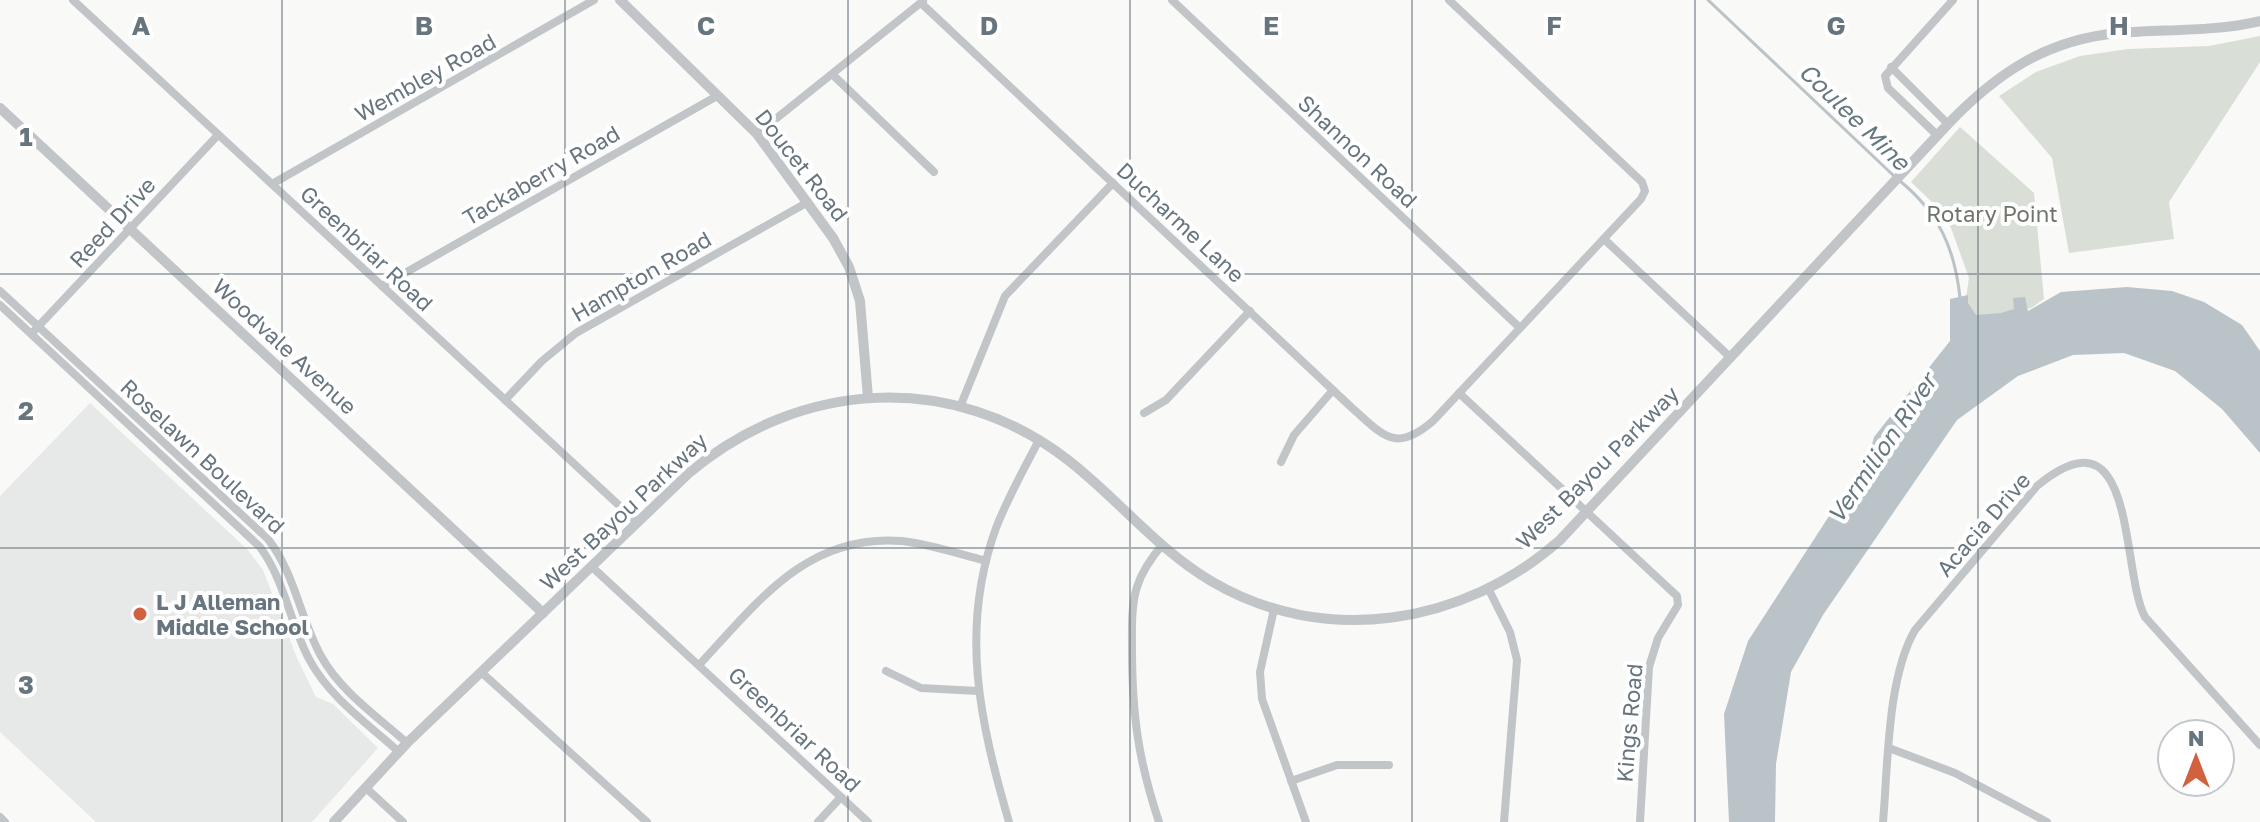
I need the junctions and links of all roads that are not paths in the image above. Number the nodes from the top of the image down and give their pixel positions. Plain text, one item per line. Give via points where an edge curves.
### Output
1 (73, 0) edge
2 (594, 0) edge
3 (1172, 0) edge
4 (1449, 0) edge
5 (1953, 0) edge
6 (922, 1) edge
7 (625, 2) edge
8 (2260, 21) edge
9 (1891, 67) junction
10 (833, 75) junction
11 (717, 96) junction
12 (0, 108) edge
13 (1948, 124) junction
14 (757, 134) junction
15 (218, 135) junction
16 (1938, 136) junction
17 (934, 172) dead end
18 (1113, 183) junction
19 (272, 184) junction
20 (808, 202) junction
21 (131, 229) junction
22 (1604, 239) junction
23 (382, 286) junction
24 (0, 291) edge
25 (0, 305) edge
26 (1250, 311) junction
27 (38, 326) junction
28 (1520, 328) junction
29 (31, 334) junction
30 (71, 357) junction
31 (1731, 358) junction
32 (64, 365) junction
33 (1333, 390) junction
34 (1459, 393) junction
35 (868, 398) junction
36 (505, 400) junction
37 (115, 405) junction
38 (960, 407) junction
39 (1144, 413) dead end
40 (1039, 440) junction
41 (1281, 462) dead end
42 (191, 469) junction
43 (184, 477) junction
44 (1587, 512) junction
45 (637, 522) junction
46 (254, 533) junction
47 (1162, 545) junction
48 (986, 561) junction
49 (591, 566) junction
50 (1489, 590) junction
51 (300, 605) junction
52 (290, 609) junction
53 (1274, 609) junction
54 (543, 613) junction
55 (699, 665) junction
56 (886, 671) dead end
57 (481, 672) junction
58 (333, 674) junction
59 (324, 682) junction
60 (978, 691) junction
61 (407, 743) junction
62 (2260, 745) edge
63 (1889, 748) junction
64 (399, 752) junction
65 (1389, 765) dead end
66 (1291, 781) junction
67 (366, 788) junction
68 (841, 797) junction
69 (0, 817) edge
70 (5, 822) edge
71 (334, 822) edge
72 (403, 822) edge
73 (647, 822) edge
74 (818, 822) edge
75 (868, 822) edge
76 (1009, 822) edge
77 (1159, 822) edge
78 (1306, 822) edge
79 (1504, 822) edge
80 (1640, 822) edge
81 (1883, 822) edge
82 (2047, 822) edge

1 - 15 street, Greenbriar Road
2 - 19 street, Wembley Road
3 - 28 street, Shannon Road
4 - 22 street via 1642,182 1641,199
5 - 9 street
6 - 10 street
6 - 18 street, Ducharme Lane
7 - 11 street, Doucet Road
8 - 13 street, West Bayou Parkway via 2071,41 2039,53 1989,84
9 - 13 street
9 - 16 street via 1885,80 1888,88
10 - 14 street
10 - 17 street
11 - 14 street, Doucet Road
11 - 23 street, Tackaberry Road
12 - 21 street, Woodvale Avenue
13 - 16 street, West Bayou Parkway
14 - 20 street, Doucet Road
15 - 19 street, Greenbriar Road
15 - 21 street, Reed Drive
16 - 31 street, West Bayou Parkway
18 - 26 street, Ducharme Lane
18 - 38 street via 1005,296
19 - 23 street, Greenbriar Road
20 - 35 street, Doucet Road via 855,282 863,314
20 - 36 street, Hampton Road via 576,333
21 - 27 street, Reed Drive
21 - 54 street, Woodvale Avenue
22 - 28 street
22 - 31 street
23 - 36 street, Greenbriar Road
24 - 27 street, Roselawn Boulevard
25 - 29 street, Roselawn Boulevard
26 - 33 street, Ducharme Lane
26 - 39 street via 1166,400
27 - 29 street, Reed Drive
27 - 30 street, Roselawn Boulevard
28 - 34 street
29 - 32 street, Roselawn Boulevard
30 - 32 street
30 - 37 street, Roselawn Boulevard
31 - 44 street, West Bayou Parkway
32 - 37 street, Roselawn Boulevard
33 - 34 street, Ducharme Lane via 1390,439 1408,438 1426,427
33 - 41 street via 1294,435
34 - 44 street, Kings Road
35 - 38 street, West Bayou Parkway
35 - 45 street, West Bayou Parkway via 796,411 751,430 706,458
36 - 45 street, Greenbriar Road
37 - 42 street, Roselawn Boulevard
37 - 43 street, Roselawn Boulevard
38 - 40 street, West Bayou Parkway
40 - 47 street, West Bayou Parkway via 1071,462
40 - 48 street via 1005,507
42 - 43 street
42 - 46 street, Roselawn Boulevard
43 - 46 street, Roselawn Boulevard
44 - 50 street, West Bayou Parkway via 1541,557
44 - 80 street, Kings Road via 1678,599 1649,667
45 - 49 street, West Bayou Parkway
46 - 51 street, Roselawn Boulevard via 283,561
46 - 52 street, Roselawn Boulevard
47 - 53 street, West Bayou Parkway via 1209,580
47 - 77 street via 1137,587 1132,630 1137,742
48 - 55 street via 902,541 836,549 802,564 772,586
48 - 60 street via 976,620
49 - 54 street, West Bayou Parkway
49 - 55 street, Greenbriar Road
50 - 53 street, West Bayou Parkway via 1441,608 1386,619 1324,618
50 - 79 street via 1517,660
51 - 52 street
51 - 58 street, Roselawn Boulevard
52 - 59 street, Roselawn Boulevard
53 - 66 street via 1260,685
54 - 57 street, West Bayou Parkway
55 - 68 street, Greenbriar Road
56 - 60 street via 932,691
57 - 61 street, West Bayou Parkway
57 - 73 street
58 - 59 street
58 - 61 street, Roselawn Boulevard
59 - 64 street, Roselawn Boulevard
60 - 76 street
61 - 64 street, West Bayou Parkway
62 - 63 street, Acacia Drive via 2145,617 2118,491 2109,476 2085,464 2065,468 2037,486 1915,630 1902,658
63 - 81 street, Acacia Drive
63 - 82 street via 1955,773
64 - 67 street, West Bayou Parkway
65 - 66 street via 1337,765
66 - 78 street
67 - 71 street, West Bayou Parkway
67 - 72 street
68 - 74 street
68 - 75 street, Greenbriar Road
69 - 70 street

